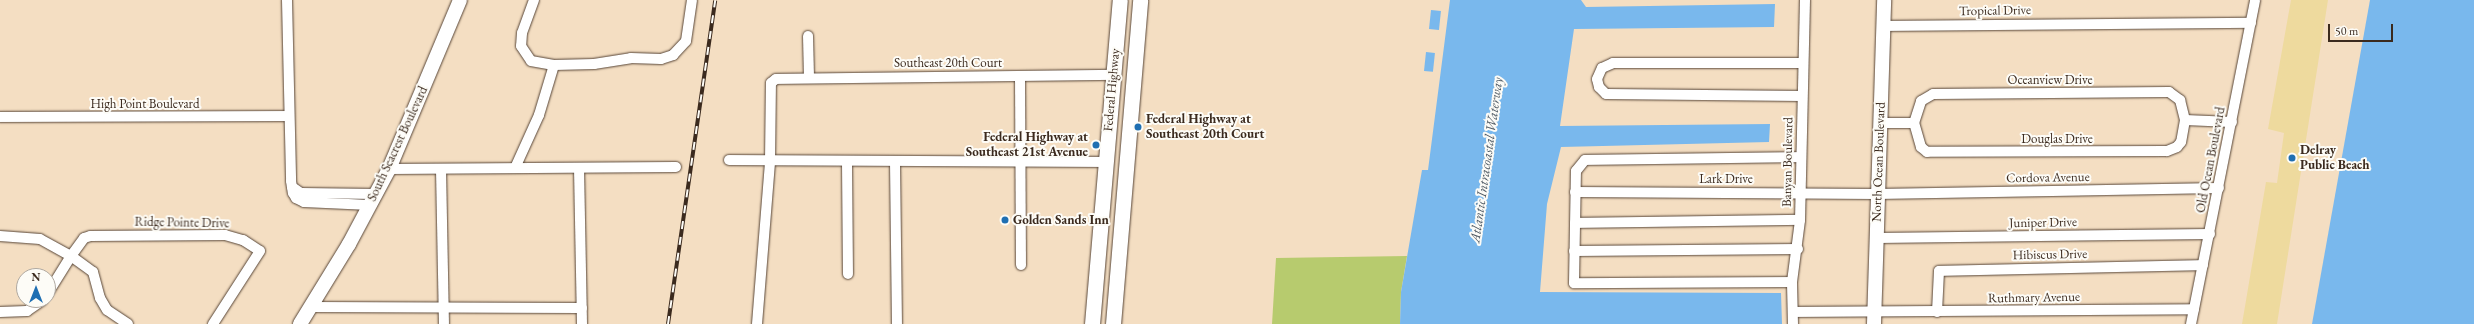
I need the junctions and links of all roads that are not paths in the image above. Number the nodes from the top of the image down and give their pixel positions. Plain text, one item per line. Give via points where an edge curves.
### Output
1 (286, 0) edge
2 (460, 0) edge
3 (534, 0) edge
4 (692, 0) edge
5 (1120, 0) edge
6 (1140, 0) edge
7 (1805, 0) edge
8 (1884, 0) edge
9 (2255, 0) edge
10 (2251, 23) junction
11 (1884, 26) junction
12 (808, 36) dead end
13 (1803, 62) junction
14 (554, 65) junction
15 (1114, 75) junction
16 (1020, 76) junction
17 (809, 78) junction
18 (1802, 96) junction
19 (289, 116) junction
20 (0, 118) edge
21 (2185, 120) junction
22 (2232, 122) junction
23 (1880, 123) junction
24 (1914, 123) junction
25 (1108, 144) junction
26 (1126, 157) junction
27 (1801, 157) junction
28 (728, 160) dead end
29 (1019, 160) junction
30 (770, 162) junction
31 (847, 162) junction
32 (895, 162) junction
33 (1106, 162) junction
34 (676, 167) dead end
35 (515, 168) junction
36 (579, 168) junction
37 (389, 169) junction
38 (441, 169) junction
39 (2219, 188) junction
40 (1575, 192) junction
41 (1800, 192) junction
42 (1877, 194) junction
43 (373, 200) junction
44 (1800, 220) junction
45 (1575, 223) junction
46 (2210, 234) junction
47 (0, 236) edge
48 (1877, 238) junction
49 (1798, 249) junction
50 (1574, 251) junction
51 (71, 256) junction
52 (1118, 261) junction
53 (1021, 265) dead end
54 (2203, 265) junction
55 (848, 274) dead end
56 (56, 280) edge
57 (1792, 282) junction
58 (310, 307) junction
59 (30, 308) edge
60 (444, 308) junction
61 (582, 308) junction
62 (2194, 309) junction
63 (0, 312) edge
64 (1793, 312) junction
65 (1937, 312) junction
66 (1874, 317) edge
67 (128, 324) edge
68 (213, 324) edge
69 (300, 324) edge
70 (444, 324) edge
71 (582, 324) edge
72 (757, 324) edge
73 (896, 324) edge
74 (1092, 324) edge
75 (1112, 324) edge
76 (1793, 324) edge
77 (2191, 324) edge

1 - 19 street
2 - 37 street, South Seacrest Boulevard
3 - 14 street via 522,33 521,46 531,61
4 - 14 street via 686,41 673,55 661,59 631,58 594,64
5 - 15 main road, Federal Highway
6 - 26 main road, Federal Highway
7 - 13 street, Banyan Boulevard
8 - 11 street, North Ocean Boulevard
9 - 10 street, Old Ocean Boulevard
10 - 11 street, Tropical Drive
10 - 22 street, Old Ocean Boulevard
11 - 23 street, North Ocean Boulevard
12 - 17 street
13 - 18 street, Banyan Boulevard
13 - 18 street via 1613,63 1602,68 1598,79 1599,87 1606,94
14 - 35 street via 539,115
15 - 16 street, Southeast 20th Court
15 - 25 main road, Federal Highway
16 - 17 street, Southeast 20th Court
16 - 29 street
17 - 30 street, Southeast 20th Court via 782,78 771,83
18 - 27 street, Banyan Boulevard
19 - 20 street, High Point Boulevard
19 - 43 street via 292,187 301,193
21 - 22 street
21 - 24 street, Oceanview Drive via 2180,100 2169,92 1941,93 1933,94 1921,101
21 - 24 street, Douglas Drive via 2184,134 2177,147 2160,151 1927,152 1919,142
22 - 39 street, Old Ocean Boulevard
23 - 24 street
23 - 42 street, North Ocean Boulevard
25 - 26 main road
25 - 33 main road, Federal Highway
26 - 52 main road, Federal Highway
27 - 40 street via 1585,160 1576,171
27 - 41 street, Banyan Boulevard
28 - 30 street
29 - 32 street
29 - 33 street
29 - 53 street
30 - 31 street
30 - 72 street
31 - 32 street
31 - 55 street
32 - 73 street
33 - 52 main road via 1119,177 1114,239
33 - 74 main road, Federal Highway
34 - 36 street
35 - 36 street
35 - 38 street
36 - 61 street
37 - 38 street
37 - 43 street, South Seacrest Boulevard
38 - 60 street
39 - 42 street, Cordova Avenue
39 - 46 street, Old Ocean Boulevard
40 - 41 street, Lark Drive
40 - 45 street
41 - 42 street, Lark Drive
41 - 44 street, Banyan Boulevard
42 - 48 street, North Ocean Boulevard
43 - 58 street, South Seacrest Boulevard
44 - 45 street
44 - 49 street, Banyan Boulevard
45 - 50 street
46 - 48 street, Juniper Drive
46 - 54 street, Old Ocean Boulevard
47 - 51 street via 34,237
48 - 66 street, North Ocean Boulevard
49 - 50 street
49 - 57 street, Banyan Boulevard
50 - 57 street via 1574,283
51 - 56 street, Ridge Pointe Drive
51 - 67 street via 93,272 100,298 107,310
51 - 68 street, Ridge Pointe Drive via 80,243 90,236 219,234 243,240 260,251
52 - 75 main road, Federal Highway
54 - 62 street, Old Ocean Boulevard
54 - 65 street, Hibiscus Drive via 1939,271
57 - 64 street, Banyan Boulevard
58 - 60 street
58 - 69 street, South Seacrest Boulevard
59 - 63 street
60 - 61 street
60 - 70 street
61 - 71 street
62 - 65 street, Ruthmary Avenue
62 - 77 street, Old Ocean Boulevard
64 - 66 street, Ruthmary Avenue
64 - 76 street, Banyan Boulevard
65 - 66 street, Ruthmary Avenue

